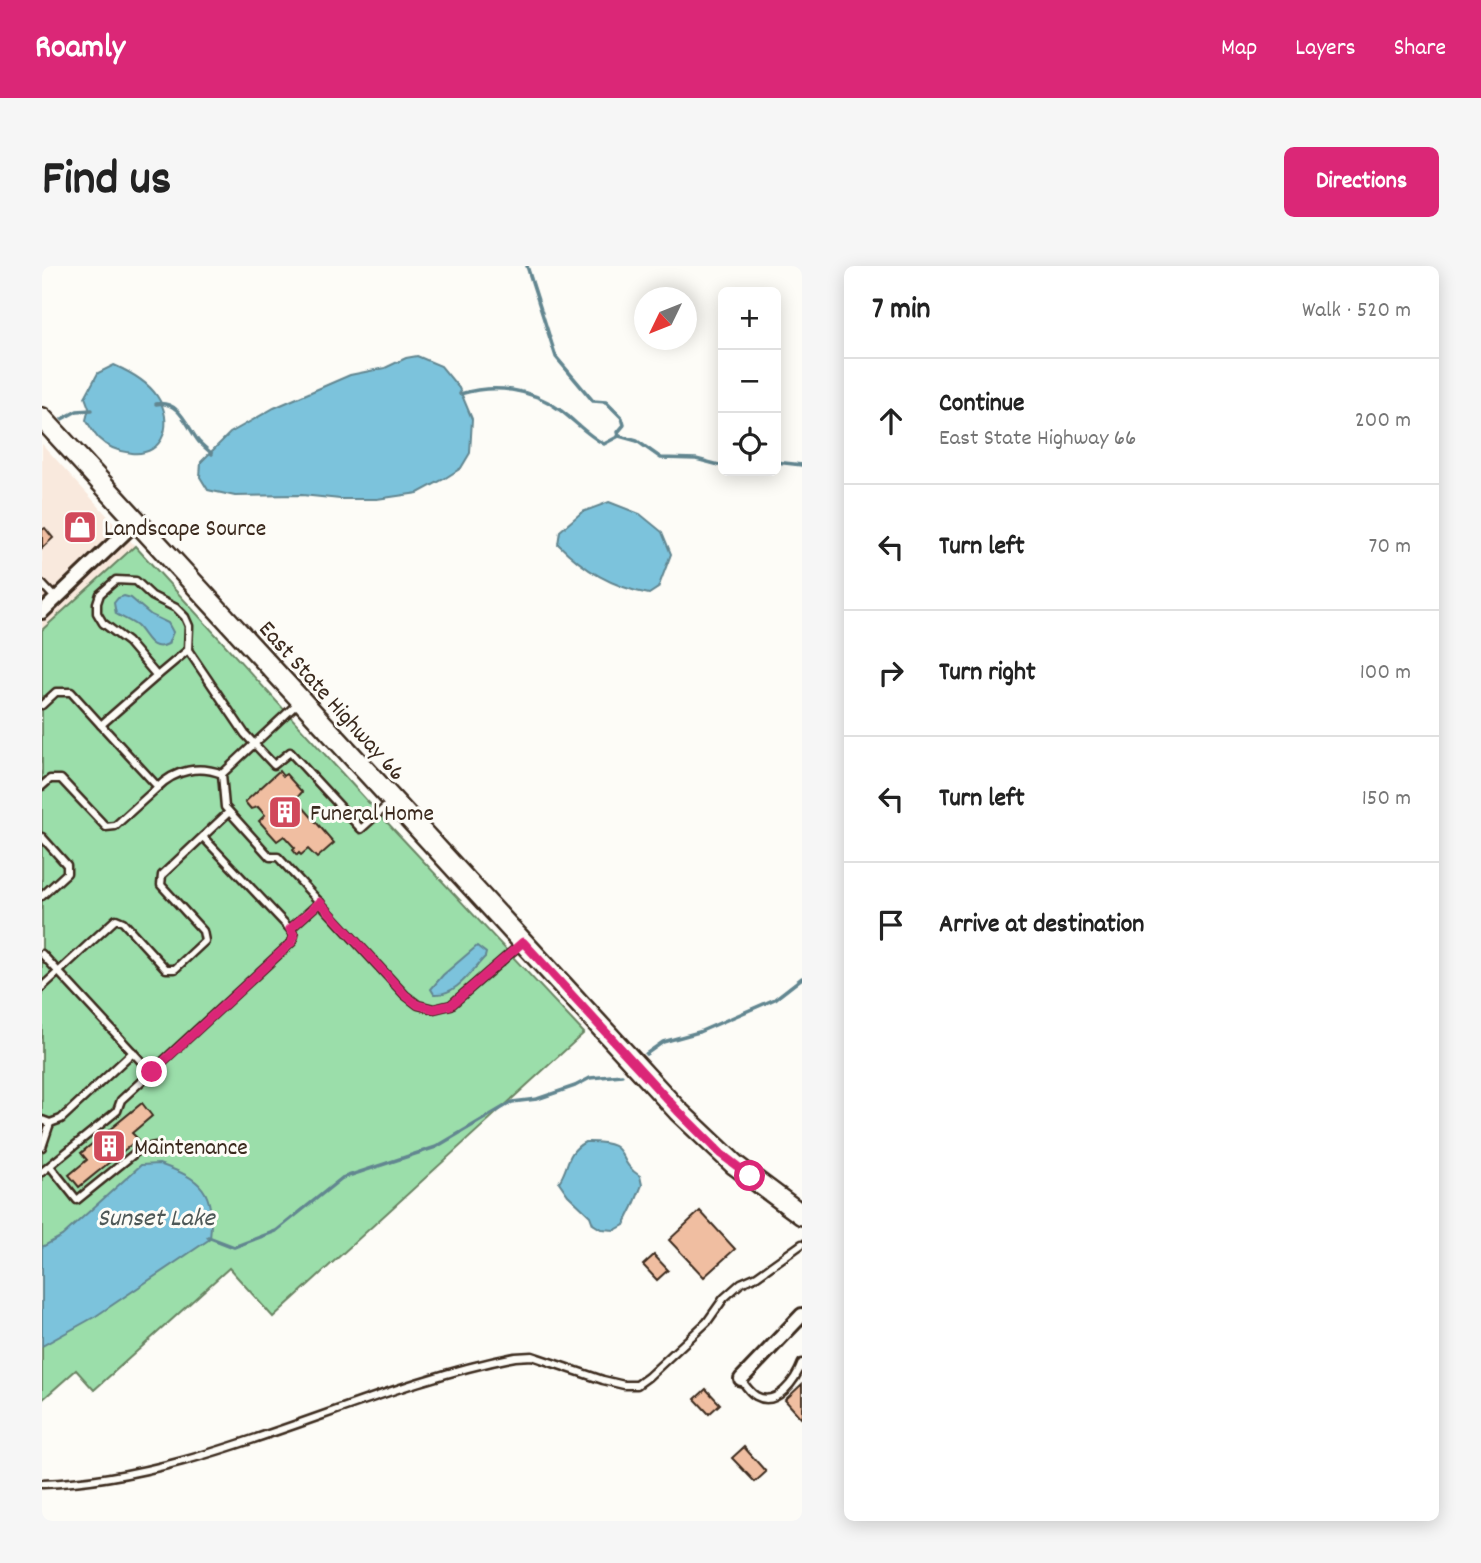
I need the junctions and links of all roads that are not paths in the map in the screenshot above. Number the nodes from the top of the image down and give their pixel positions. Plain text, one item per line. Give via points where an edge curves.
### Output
1 (42, 418) edge
2 (137, 521) junction
3 (42, 584) edge
4 (56, 599) junction
5 (42, 612) edge
6 (188, 650) junction
7 (157, 676) junction
8 (301, 701) junction
9 (42, 705) edge
10 (101, 725) junction
11 (254, 743) junction
12 (222, 774) junction
13 (42, 786) edge
14 (158, 787) junction
15 (393, 801) junction
16 (229, 812) junction
17 (203, 836) junction
18 (42, 837) edge
19 (42, 896) edge
20 (320, 902) junction
21 (290, 929) junction
22 (523, 942) junction
23 (42, 954) edge
24 (58, 972) junction
25 (42, 987) edge
26 (133, 1052) junction
27 (152, 1072) junction
28 (42, 1120) edge
29 (50, 1123) junction
30 (156, 1146) dead end
31 (42, 1147) edge
32 (45, 1169) edge
33 (802, 1215) edge
34 (802, 1244) edge
35 (801, 1320) edge
36 (802, 1363) edge
37 (741, 1379) joint
38 (42, 1484) edge

1 - 2 main road, East State Highway 66
2 - 4 street
2 - 8 main road, East State Highway 66
3 - 4 lane
4 - 5 street
6 - 7 lane
6 - 7 lane via 189,626 176,608 136,581 116,580 104,589 97,603 103,623 128,642
6 - 11 lane
7 - 10 lane
8 - 11 lane
8 - 15 main road, East State Highway 66
9 - 10 lane via 56,692 71,692
10 - 14 lane
11 - 12 lane
11 - 15 lane via 274,765 290,752 360,829
12 - 14 lane via 210,769 184,771 167,777
12 - 16 lane
13 - 14 lane via 50,779 61,779 107,827 115,826
15 - 22 main road, East State Highway 66
16 - 17 lane
16 - 20 lane
17 - 21 lane
17 - 24 lane via 162,875 161,885 203,932 205,941 175,969 166,969 116,919
18 - 19 lane via 68,864 68,873
20 - 21 lane
20 - 22 lane via 405,995 434,1009 451,1005
21 - 27 lane via 292,942
22 - 33 main road, East State Highway 66 via 699,1133
23 - 24 lane
24 - 25 lane
24 - 26 lane
26 - 27 lane
26 - 29 lane via 61,1119
27 - 32 lane via 121,1100 117,1111
28 - 29 lane
29 - 31 lane
30 - 32 lane via 141,1149 77,1200
34 - 38 lane via 732,1290 706,1322 637,1385 604,1380 532,1356 515,1357 399,1387 234,1445 140,1471 93,1481
35 - 37 street
36 - 37 lane via 787,1389 774,1397 752,1394

